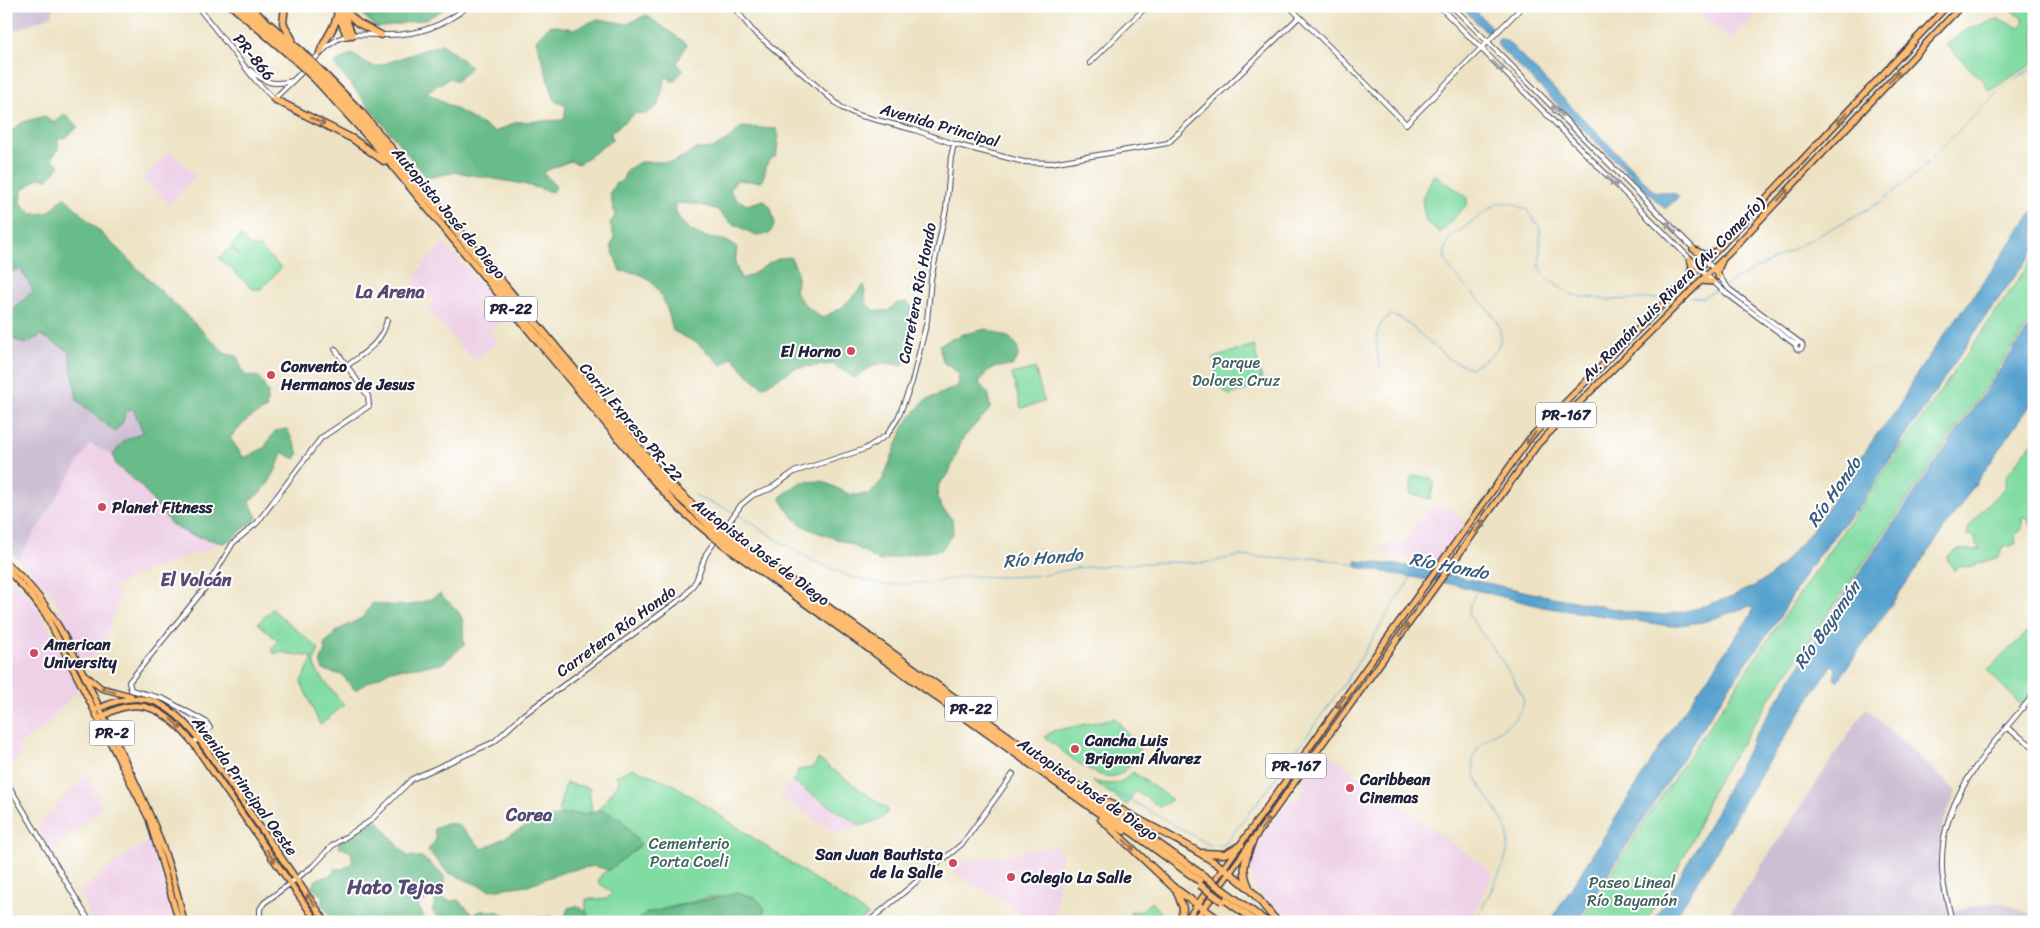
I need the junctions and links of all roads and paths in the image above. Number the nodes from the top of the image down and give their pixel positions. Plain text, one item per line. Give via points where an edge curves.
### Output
1 (197, 6) edge
2 (232, 6) edge
3 (240, 6) edge
4 (248, 6) edge
5 (286, 6) edge
6 (468, 6) edge
7 (733, 6) edge
8 (1147, 6) edge
9 (1289, 6) edge
10 (1439, 6) edge
11 (1452, 6) edge
12 (1524, 6) edge
13 (1947, 6) edge
14 (1961, 6) edge
15 (338, 7) edge
16 (1299, 16) junction
17 (349, 35) junction
18 (381, 35) junction
19 (1489, 43) junction
20 (1482, 50) junction
21 (320, 53) junction
22 (298, 54) junction
23 (1090, 63) dead end
24 (244, 65) junction
25 (319, 75) junction
26 (293, 81) junction
27 (274, 99) junction
28 (954, 144) junction
29 (419, 199) junction
30 (1693, 249) junction
31 (1718, 249) junction
32 (1723, 258) junction
33 (1690, 259) junction
34 (1706, 261) junction
35 (1699, 268) junction
36 (1713, 268) junction
37 (1706, 275) junction
38 (1718, 277) junction
39 (1688, 279) junction
40 (1700, 281) junction
41 (1713, 282) junction
42 (388, 320) dead end
43 (335, 349) dead end
44 (346, 366) junction
45 (713, 530) junction
46 (734, 546) junction
47 (6, 563) edge
48 (6, 569) edge
49 (82, 672) junction
50 (2034, 694) edge
51 (139, 697) junction
52 (97, 709) junction
53 (101, 717) junction
54 (2006, 728) junction
55 (199, 739) junction
56 (193, 743) junction
57 (2034, 747) edge
58 (1013, 774) dead end
59 (6, 781) edge
60 (1071, 781) junction
61 (1066, 790) junction
62 (1253, 840) junction
63 (1241, 845) junction
64 (1197, 852) junction
65 (1226, 871) junction
66 (296, 878) junction
67 (1202, 881) junction
68 (290, 883) junction
69 (1173, 887) junction
70 (1250, 890) junction
71 (1225, 897) junction
72 (1201, 907) junction
73 (90, 922) edge
74 (179, 922) edge
75 (184, 922) edge
76 (260, 922) edge
77 (316, 922) edge
78 (326, 922) edge
79 (868, 922) edge
80 (1181, 922) edge
81 (1185, 922) edge
82 (1194, 922) edge
83 (1222, 922) edge
84 (1252, 922) edge
85 (1256, 922) edge
86 (1261, 922) edge
87 (1267, 922) edge
88 (1278, 922) edge
89 (1952, 922) edge

1 - 24 street, PR-866 / PR-866
2 - 22 highway, Autopista José de Diego / PR-22
3 - 22 highway
4 - 22 highway, Autopista José de Diego / PR-22
5 - 22 highway via 284,28
6 - 18 street via 451,19 424,31
7 - 28 street, Avenida Principal via 752,30 842,108
8 - 23 street
9 - 16 street
10 - 20 street
11 - 19 street
12 - 19 street
13 -> 31 main road, Av. Ramón Luis Rivera (Av. Comerío) / PR-167
32 -> 14 main road, Av. Ramón Luis Rivera (Av. Comerío) / PR-167
15 - 17 highway
15 - 18 highway via 358,24
15 - 21 highway via 334,30
16 - 20 street via 1406,124
16 - 28 street, Avenida Principal via 1168,144 1050,163 1024,162
17 - 18 street
17 - 21 street, PR-866
19 - 20 street
30 -> 19 street
20 -> 33 street
21 - 26 street, PR-866
22 - 25 highway, Autopista José de Diego / PR-22, bridge
22 - 25 highway, Autopista José de Diego / PR-22, bridge
24 - 26 street via 268,83
24 - 27 street, PR-866 / PR-866
25 - 29 highway, Autopista José de Diego / PR-22
25 - 45 highway, Carril Expreso PR-22 via 374,135 659,480
25 - 45 highway, Autopista José de Diego / PR-22 via 362,113 667,481
26 - 27 street, PR-866
27 -> 29 highway via 368,148
28 - 66 street, Carretera Río Hondo via 946,209 931,279 928,321 912,382 898,418 887,435 865,449 794,472 770,489 753,495 741,506 706,554 696,581 685,596 523,715 494,742 412,779 370,821 332,846
29 - 45 highway, Autopista José de Diego / PR-22 via 652,480 680,509
30 - 31 main road via 1705,255
30 - 34 street
31 - 34 main road, Av. Ramón Luis Rivera (Av. Comerío) / PR-167
32 - 36 main road, Av. Ramón Luis Rivera (Av. Comerío) / PR-167
32 - 38 main road
33 - 35 street
33 - 39 main road via 1692,266
34 - 35 main road, Av. Ramón Luis Rivera (Av. Comerío) / PR-167
34 - 36 street
35 - 37 street
35 - 39 main road, Av. Ramón Luis Rivera (Av. Comerío) / PR-167
36 - 37 main road, Av. Ramón Luis Rivera (Av. Comerío) / PR-167
36 - 38 street
37 - 40 main road, Av. Ramón Luis Rivera (Av. Comerío) / PR-167
37 - 41 street
38 - 41 street via 1797,344
39 -> 63 main road, Av. Ramón Luis Rivera (Av. Comerío) / PR-167 via 1544,422 1519,453
40 - 41 main road
62 -> 40 main road, Av. Ramón Luis Rivera (Av. Comerío) / PR-167 via 1450,564 1552,429
42 - 44 street via 378,342
43 - 44 street
44 - 55 street via 368,396 369,406 321,438 257,523 232,542 209,583 129,682 131,690 164,699 206,722 210,729
45 - 46 highway, Autopista José de Diego / PR-22, bridge
45 - 46 highway, Autopista José de Diego / PR-22, bridge
46 - 60 highway, Autopista José de Diego / PR-22
46 - 61 highway, Autopista José de Diego / PR-22
46 - 67 highway
47 - 49 main road, PR-2 via 29,583 46,605
48 - 52 main road, PR-2 via 33,596 46,615
51 -> 49 main road via 101,688
49 - 52 main road, PR-2
50 - 54 street
51 - 52 main road, Avenida Principal Oeste via 115,700
51 - 55 main road, Avenida Principal Oeste via 169,708
52 - 53 main road, PR-2
53 -> 56 main road, Avenida Principal Oeste via 128,705 154,709 176,724
53 - 74 main road, PR-2 via 149,819
53 - 75 main road, PR-2 via 162,838
54 - 57 street
54 - 89 street via 1965,783 1952,806 1944,832 1942,870
55 - 56 street
55 - 66 main road, Avenida Principal Oeste
56 -> 68 main road, Avenida Principal Oeste
58 - 79 street via 963,843
59 - 73 street
60 - 64 highway
60 - 67 highway, Autopista José de Diego / PR-22
61 - 67 highway, Autopista José de Diego / PR-22
61 -> 69 highway
62 - 65 main road, Av. Ramón Luis Rivera (Av. Comerío) / PR-167
62 - 70 highway via 1244,866
63 - 64 highway via 1220,855
63 - 65 main road, Av. Ramón Luis Rivera (Av. Comerío) / PR-167
64 - 65 highway
65 - 70 highway
65 - 72 main road, Av. Ramón Luis Rivera (Av. Comerío) / PR-167
66 - 68 street, Carretera Río Hondo
78 -> 66 main road, Avenida Principal Oeste
67 - 71 highway, Autopista José de Diego / PR-22, bridge
68 - 76 street, Carretera Río Hondo via 264,902 260,909
68 - 77 main road, Avenida Principal Oeste
69 - 72 highway
69 - 80 highway via 1182,903
70 - 88 highway
71 - 84 highway, Autopista José de Diego / PR-22
71 - 85 highway
71 - 86 highway
71 - 87 highway, Autopista José de Diego / PR-22
72 - 81 main road, Av. Ramón Luis Rivera (Av. Comerío) / PR-167
72 - 82 main road, Av. Ramón Luis Rivera (Av. Comerío) / PR-167
72 - 83 highway

